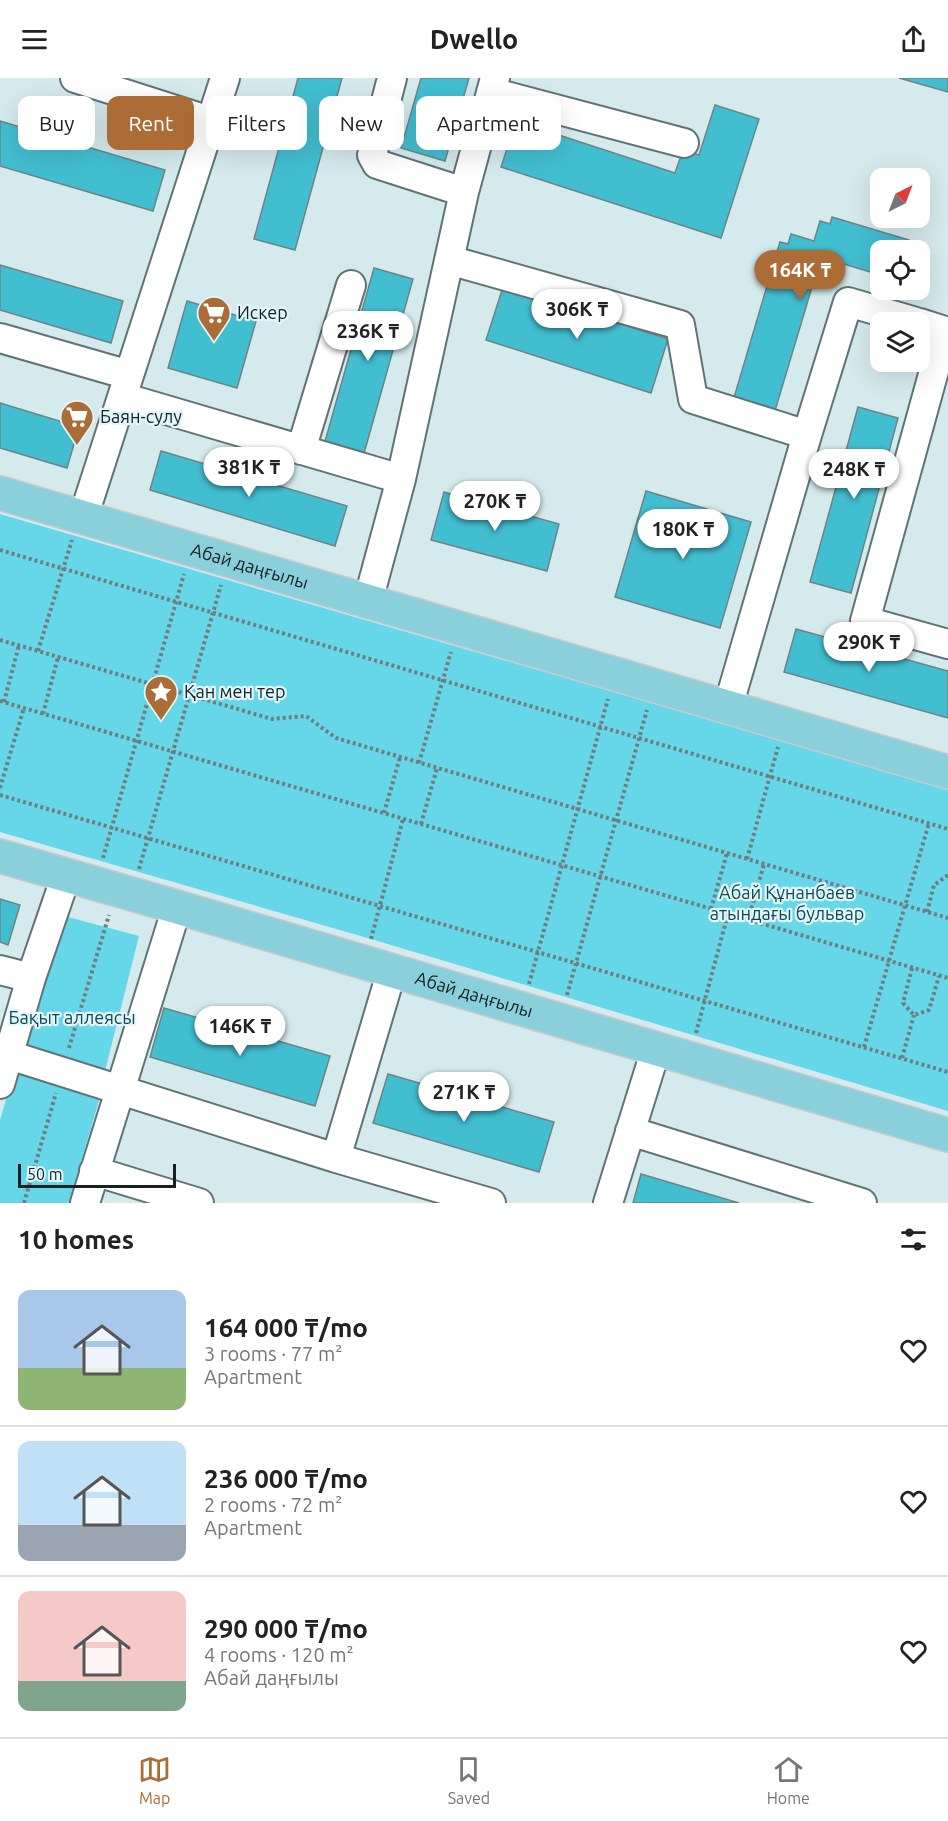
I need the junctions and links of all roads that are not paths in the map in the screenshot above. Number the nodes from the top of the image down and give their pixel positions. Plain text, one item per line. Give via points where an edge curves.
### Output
1 (75, 78) edge
2 (225, 78) edge
3 (392, 78) edge
4 (493, 85) edge
5 (219, 96) edge
6 (206, 120) edge
7 (206, 133) edge
8 (684, 143) dead end
9 (464, 192) junction
10 (449, 260) junction
11 (351, 285) dead end
12 (881, 312) edge
13 (930, 327) edge
14 (0, 338) edge
15 (125, 386) junction
16 (807, 435) junction
17 (301, 450) junction
18 (401, 479) junction
19 (0, 493) edge
20 (78, 526) junction
21 (368, 602) junction
22 (948, 644) edge
23 (728, 707) junction
24 (948, 772) edge
25 (0, 856) edge
26 (66, 876) junction
27 (177, 907) junction
28 (0, 970) edge
29 (392, 970) junction
30 (31, 978) junction
31 (656, 1049) junction
32 (9, 1055) junction
33 (0, 1084) edge
34 (118, 1090) junction
35 (630, 1131) junction
36 (948, 1135) edge
37 (336, 1158) junction
38 (94, 1172) junction
39 (85, 1203) edge
40 (199, 1203) edge
41 (491, 1203) edge
42 (608, 1203) edge
43 (862, 1203) edge

1 - 6 lane
2 - 5 lane
3 - 9 lane via 372,155 377,164
4 - 8 lane
4 - 9 lane
7 - 15 lane
9 - 10 lane
10 - 16 lane via 680,325 693,399
10 - 18 lane
11 - 17 lane
12 - 16 lane via 848,302
13 - 22 lane via 945,331 866,621
14 - 15 lane
15 - 17 lane
15 - 20 lane
16 - 23 lane
17 - 18 lane
18 - 21 lane
19 - 20 main road, Абай даңғылы
20 - 21 main road, Абай даңғылы
21 - 23 main road, Абай даңғылы
23 - 24 main road, Абай даңғылы
25 - 26 main road, Абай даңғылы
26 - 27 main road, Абай даңғылы
26 - 30 lane
27 - 29 main road, Абай даңғылы
27 - 34 lane
28 - 30 lane
29 - 31 main road, Абай даңғылы
29 - 37 lane
30 - 32 lane
31 - 35 lane
31 - 36 main road, Абай даңғылы
32 - 33 lane
32 - 34 lane
34 - 37 lane
34 - 38 lane
35 - 42 lane
35 - 43 lane
37 - 41 lane
38 - 39 lane
38 - 40 lane

